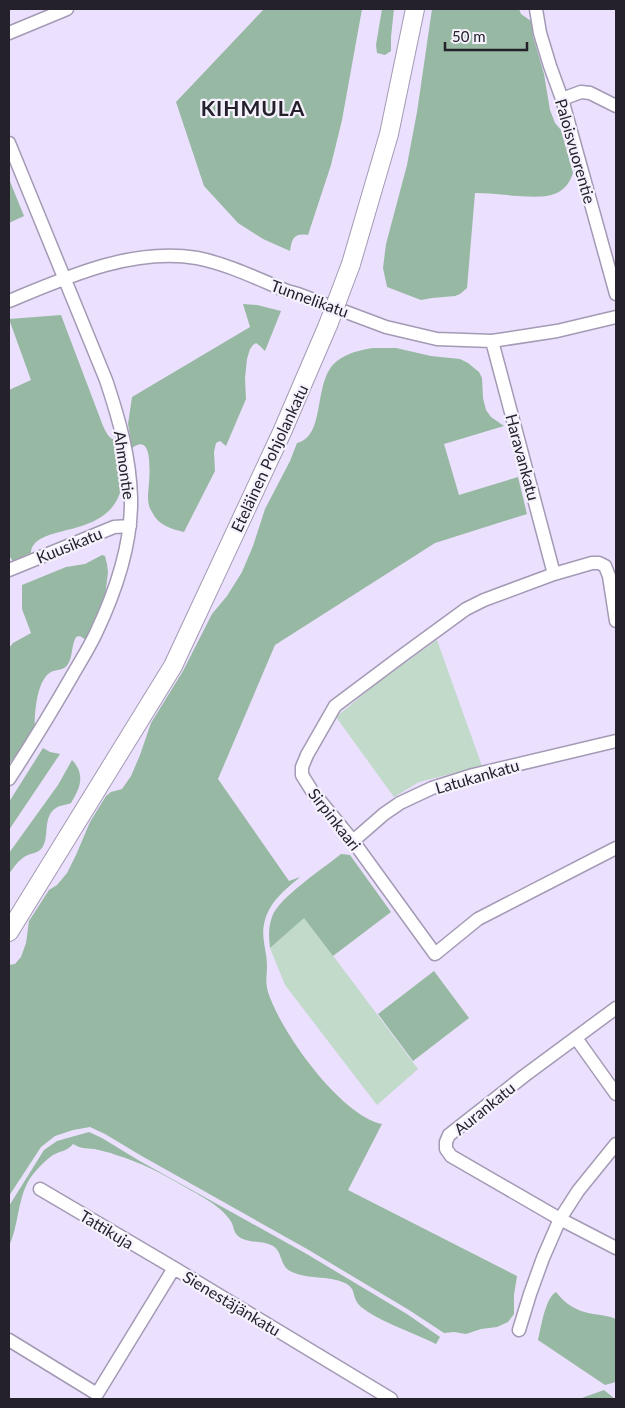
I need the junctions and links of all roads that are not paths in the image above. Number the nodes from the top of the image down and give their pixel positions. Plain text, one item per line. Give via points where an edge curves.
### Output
1 (67, 9) edge
2 (415, 9) edge
3 (536, 9) edge
4 (9, 33) edge
5 (562, 99) junction
6 (616, 106) edge
7 (9, 143) edge
8 (64, 278) junction
9 (616, 294) edge
10 (9, 301) edge
11 (616, 317) edge
12 (492, 341) junction
13 (130, 526) junction
14 (9, 570) edge
15 (554, 574) junction
16 (616, 621) edge
17 (616, 741) edge
18 (9, 779) edge
19 (353, 841) junction
20 (616, 848) edge
21 (44, 875) junction
22 (9, 922) edge
23 (9, 932) edge
24 (616, 1008) edge
25 (576, 1038) junction
26 (616, 1094) edge
27 (616, 1144) edge
28 (40, 1189) dead end
29 (560, 1219) junction
30 (616, 1248) edge
31 (174, 1268) junction
32 (519, 1330) dead end
33 (9, 1340) edge
34 (98, 1398) edge
35 (391, 1399) edge

1 - 4 street
2 - 21 main road, Eteläinen Pohjolankatu, bridge via 389,134 328,325 282,432 172,666
3 - 5 street, Paloisvuorentie via 540,32
5 - 6 street via 581,92 590,93
5 - 9 street, Paloisvuorentie
7 - 8 street, Ahmontie
8 - 10 street, Tunnelikatu
8 - 12 street, Tunnelikatu via 134,258 198,258 386,327 437,339
8 - 13 street, Ahmontie via 106,380 120,426 130,475
11 - 12 street, Tunnelikatu via 557,331
12 - 15 street, Haravankatu
13 - 14 street, Kuusikatu via 114,527
13 - 18 street, Ahmontie via 116,581 96,633 45,724
15 - 16 street, Sirpinkaari via 592,563 605,566 610,576
15 - 19 street, Sirpinkaari via 466,610 335,706 307,755 302,775
17 - 19 street, Latukankatu via 432,788 400,802
19 - 20 street, Sirpinkaari via 435,954 478,919
21 - 22 main road, Eteläinen Pohjolankatu
21 - 23 main road, Eteläinen Pohjolankatu
24 - 25 street, Aurankatu
25 - 26 street
25 - 29 street, Aurankatu via 449,1135 446,1142 451,1156
27 - 29 street
28 - 31 street, Tattikuja
29 - 30 street, Aurankatu
29 - 32 street
31 - 34 street, Sienestäjänkatu
31 - 35 street, Sienestäjänkatu
33 - 34 street

